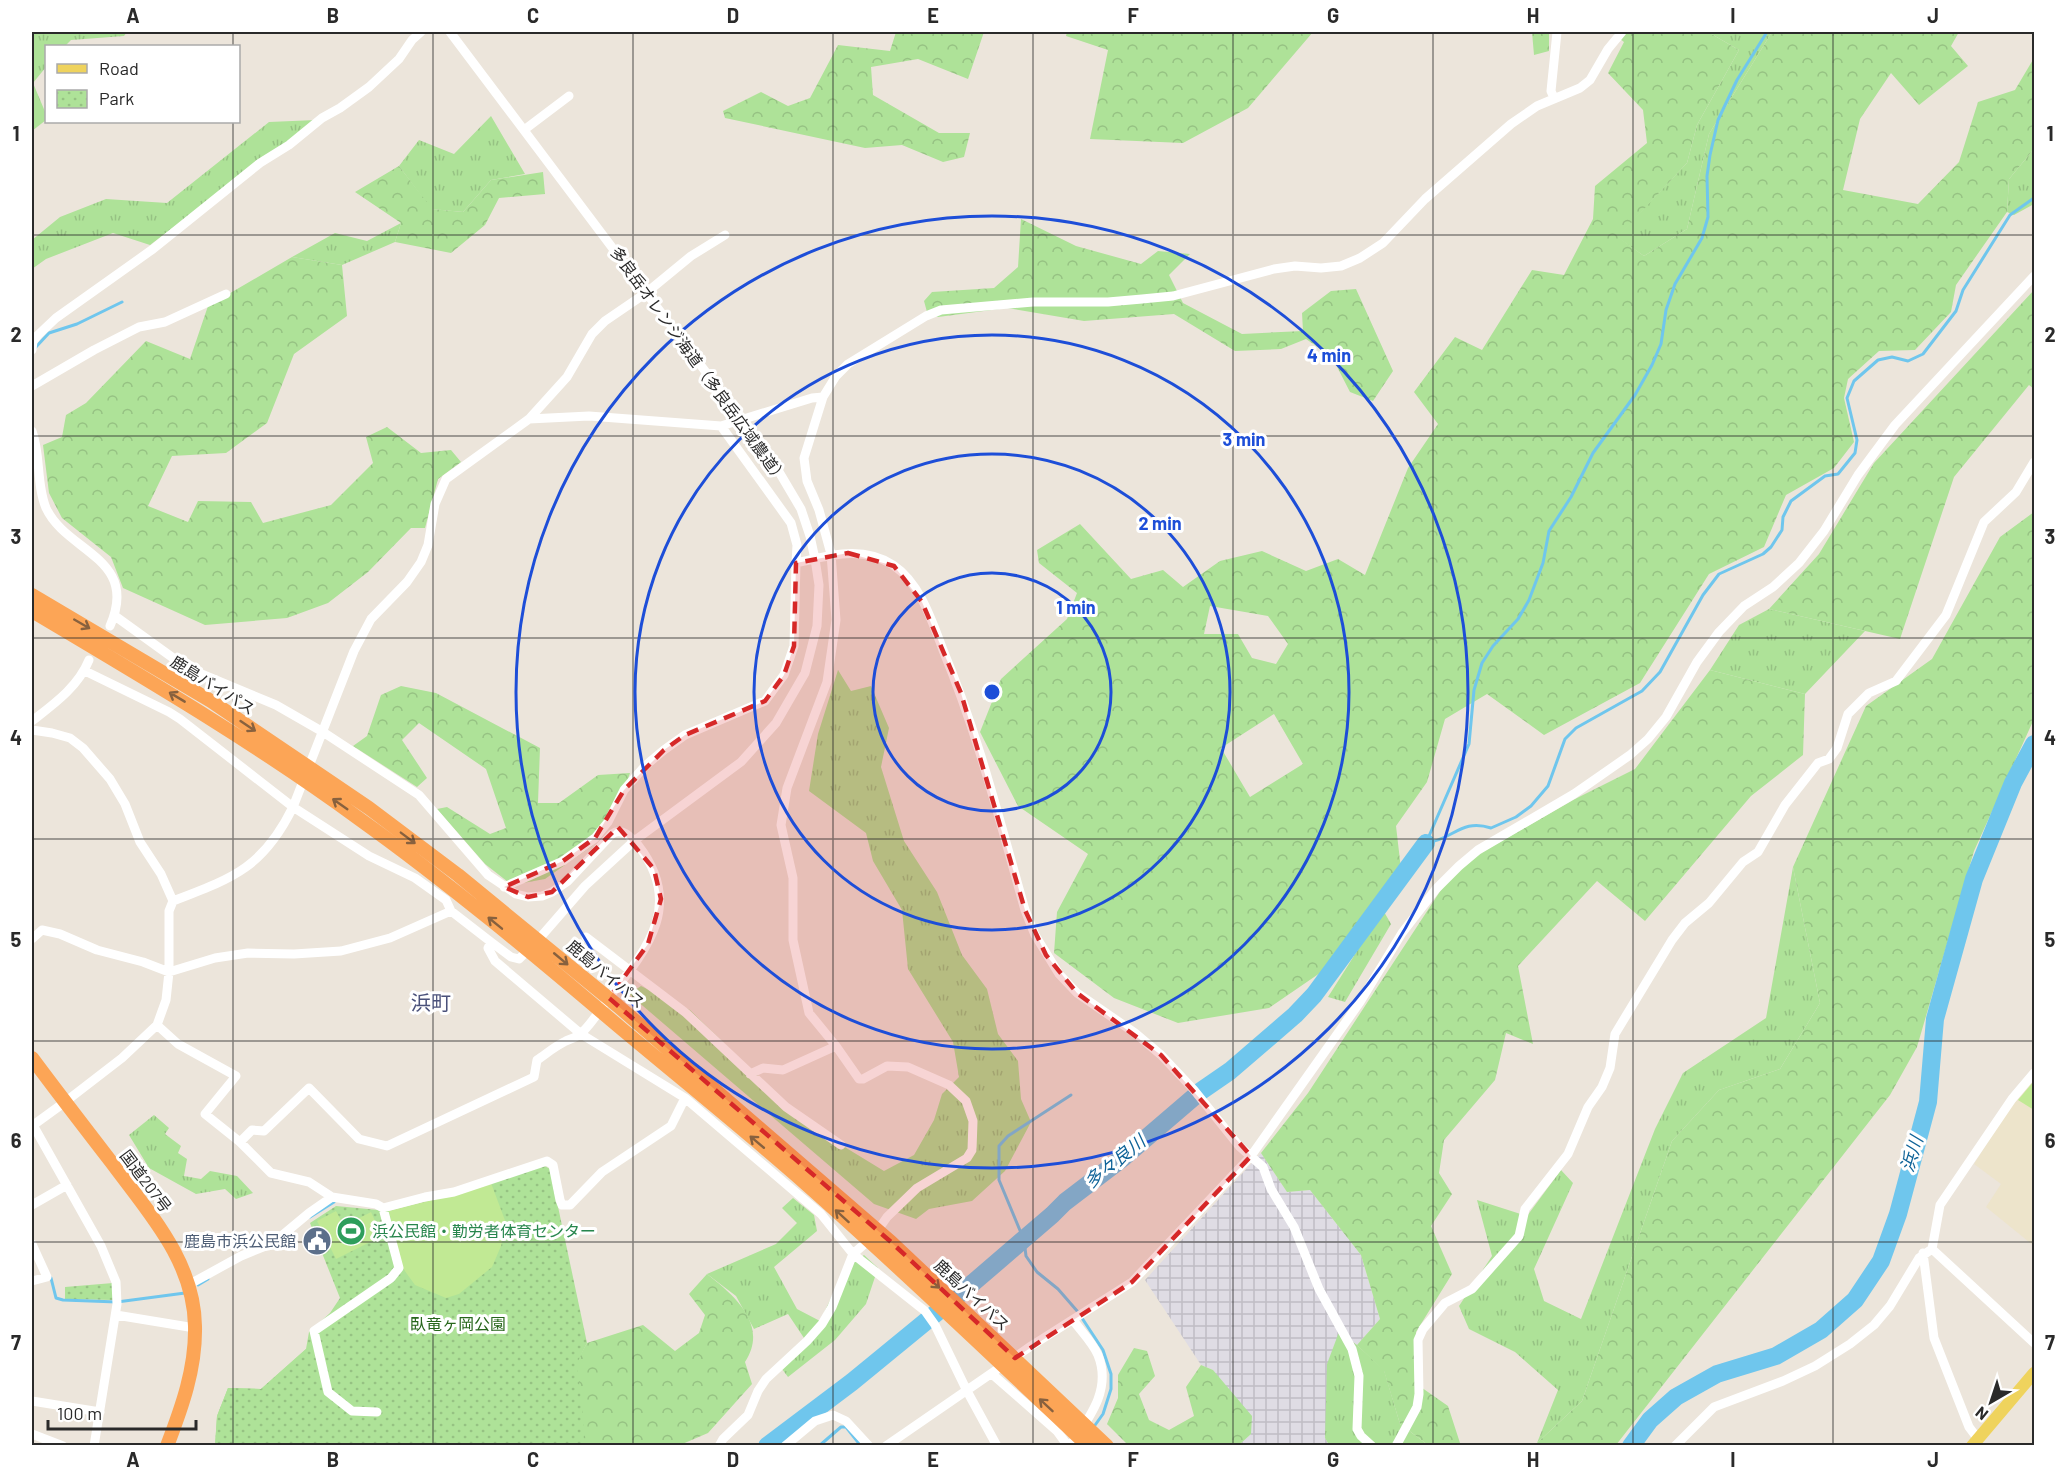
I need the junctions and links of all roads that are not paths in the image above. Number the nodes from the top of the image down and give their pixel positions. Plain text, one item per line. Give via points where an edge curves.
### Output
1 (420, 32) edge
2 (450, 32) edge
3 (1557, 32) edge
4 (1622, 32) edge
5 (569, 96) dead end
6 (1554, 98) junction
7 (524, 130) junction
8 (724, 235) dead end
9 (2034, 276) edge
10 (646, 293) junction
11 (226, 294) dead end
12 (32, 348) edge
13 (32, 386) edge
14 (823, 397) junction
15 (529, 419) junction
16 (724, 426) junction
17 (32, 431) edge
18 (2034, 462) edge
19 (831, 554) junction
20 (815, 559) junction
21 (796, 563) junction
22 (32, 595) edge
23 (32, 611) edge
24 (115, 616) junction
25 (110, 626) dead end
26 (89, 660) dead end
27 (85, 671) junction
28 (32, 721) edge
29 (32, 730) edge
30 (323, 732) junction
31 (295, 804) junction
32 (634, 841) junction
33 (504, 887) junction
34 (173, 901) junction
35 (451, 911) junction
36 (586, 937) dead end
37 (32, 939) edge
38 (491, 942) junction
39 (533, 945) junction
40 (169, 972) junction
41 (627, 975) junction
42 (157, 1025) junction
43 (583, 1030) junction
44 (836, 1046) junction
45 (32, 1058) edge
46 (2034, 1072) edge
47 (750, 1074) junction
48 (685, 1098) junction
49 (66, 1102) junction
50 (32, 1126) edge
51 (240, 1142) junction
52 (841, 1145) dead end
53 (1251, 1156) junction
54 (66, 1185) junction
55 (332, 1197) junction
56 (32, 1205) edge
57 (382, 1208) junction
58 (873, 1235) junction
59 (32, 1244) edge
60 (1928, 1251) junction
61 (853, 1254) junction
62 (32, 1281) edge
63 (190, 1284) junction
64 (116, 1315) junction
65 (1073, 1320) junction
66 (195, 1328) junction
67 (2034, 1343) edge
68 (2034, 1373) edge
69 (992, 1374) junction
70 (967, 1391) junction
71 (32, 1401) edge
72 (100, 1412) junction
73 (377, 1412) dead end
74 (32, 1434) edge
75 (1975, 1442) edge
76 (1099, 1443) edge
77 (57, 1444) edge
78 (94, 1446) edge
79 (167, 1446) edge
80 (719, 1446) edge
81 (785, 1446) edge
82 (869, 1446) edge
83 (886, 1446) edge
84 (997, 1446) edge
85 (1069, 1446) edge
86 (1372, 1446) edge
87 (1396, 1446) edge
88 (1675, 1446) edge

1 - 12 street via 369,87 260,163 153,249 56,318 38,334
2 - 7 street, 多良岳オレンジ海道（多良岳広域農道）
3 - 6 street via 1551,91
4 - 6 street via 1590,80
5 - 7 street
6 - 14 street via 1511,124 1425,199 1383,243 1341,266 1274,269 1173,296 941,309 848,364
7 - 10 street, 多良岳オレンジ海道（多良岳広域農道）
8 - 10 street
9 - 53 street via 1895,425 1799,563 1744,606 1719,632 1648,739 1574,794 1478,850 1436,889
10 - 15 street via 592,334 567,376
10 - 20 street, 多良岳オレンジ海道（多良岳広域農道） via 772,460 801,509
11 - 13 street via 165,322 139,327
14 - 16 street
14 - 19 street via 804,458 807,481
15 - 16 street via 589,416
15 - 30 street via 446,478 435,504 421,562 371,619 354,651
16 - 21 street via 791,523 797,545
17 - 24 street via 46,508 57,524 100,559 112,577 117,594
18 - 87 street via 2016,492 1984,522 1946,615 1896,681 1869,693 1848,714 1837,748 1829,759 1818,763 1785,806 1758,852 1743,862 1672,940 1615,1034 1610,1068 1602,1087 1588,1107 1568,1154 1525,1209 1519,1236 1472,1289 1445,1303 1423,1329 1418,1340 1417,1407
19 - 20 street
19 - 44 street via 836,620 827,682 787,788 781,825 792,878 793,940 808,1013
19 - 53 street via 878,558 894,566 917,592 961,693 1025,910 1059,974 1077,993 1161,1055
20 - 21 street
20 - 32 street, 多良岳オレンジ海道（多良岳広域農道） via 819,585 817,626 805,673 776,723 741,762
21 - 33 street via 794,646 784,675 765,701 685,735 645,766 624,790 595,838 563,861
22 -> 39 highway, 鹿島バイパス via 211,701 305,764 422,848
39 -> 23 highway, 鹿島バイパス via 295,773 199,710
24 - 25 street
24 - 30 street via 187,668 276,705
26 - 27 street
27 - 28 street via 61,699
27 - 31 street via 180,719
29 - 34 street via 70,738 110,779
30 - 31 street
30 - 33 street via 419,795 488,875
31 - 34 street via 283,828 238,874
31 - 35 street via 369,856 415,878 446,900
32 - 33 street via 623,831 617,831 567,881 542,896 528,897
32 - 39 street, 多良岳オレンジ海道（多良岳広域農道） via 585,886
32 - 41 street via 654,869 661,899 656,930
34 - 40 street via 169,911
35 - 38 street
35 - 40 street via 390,938 341,951 248,953
36 - 41 street
37 - 40 street via 42,930 60,934
38 - 39 street via 515,960
38 - 43 street via 488,948 495,961
39 - 58 highway, 鹿島バイパス via 627,1014
40 - 42 street via 166,1000
41 - 43 street
41 - 47 street via 686,1013
42 - 49 street
42 - 51 street via 178,1044 236,1076 205,1114
43 - 48 street
43 - 51 street via 537,1060 534,1077 387,1146 359,1139 309,1088 264,1131 252,1130
44 - 47 street via 783,1070 764,1068
44 - 58 street via 859,1078 887,1066 908,1067 949,1085 966,1101 973,1121 972,1150 967,1158 917,1188
45 - 49 highway, 国道207号
46 - 60 street via 1940,1205
47 - 52 street via 786,1107
48 - 57 street via 671,1126 602,1172 570,1204 562,1205 553,1165 547,1161 454,1192
48 - 61 street via 821,1214
49 - 50 street
49 - 63 highway, 国道207号 via 158,1223
50 - 54 street
51 - 55 street via 271,1173 309,1182
53 - 65 street via 1132,1282
53 - 86 street via 1263,1167 1294,1227 1319,1289 1352,1349 1359,1376 1357,1429
54 - 56 street
54 - 64 street via 111,1268 116,1282
55 - 57 street
55 - 63 street via 273,1243
57 - 73 street via 399,1268 384,1283 314,1331 328,1392 351,1411
58 - 61 street
58 - 76 highway, 鹿島バイパス
59 - 62 street via 47,1277
60 - 67 street
60 - 75 street via 1934,1338
60 - 88 street via 1890,1306 1850,1344 1783,1381 1714,1407
61 - 70 street via 925,1311
61 - 80 street via 822,1324 766,1379 748,1415
63 - 66 highway, 国道207号
64 - 66 street
64 - 72 street
65 - 69 street
65 - 85 street via 1098,1354 1103,1380 1096,1408
66 - 79 highway, 国道207号 via 191,1374
68 - 75 main road
69 - 70 street
69 - 85 street
70 - 83 street
70 - 84 street
71 - 72 street
72 - 78 street
74 - 77 street
81 - 82 street via 815,1421 833,1415 846,1421

